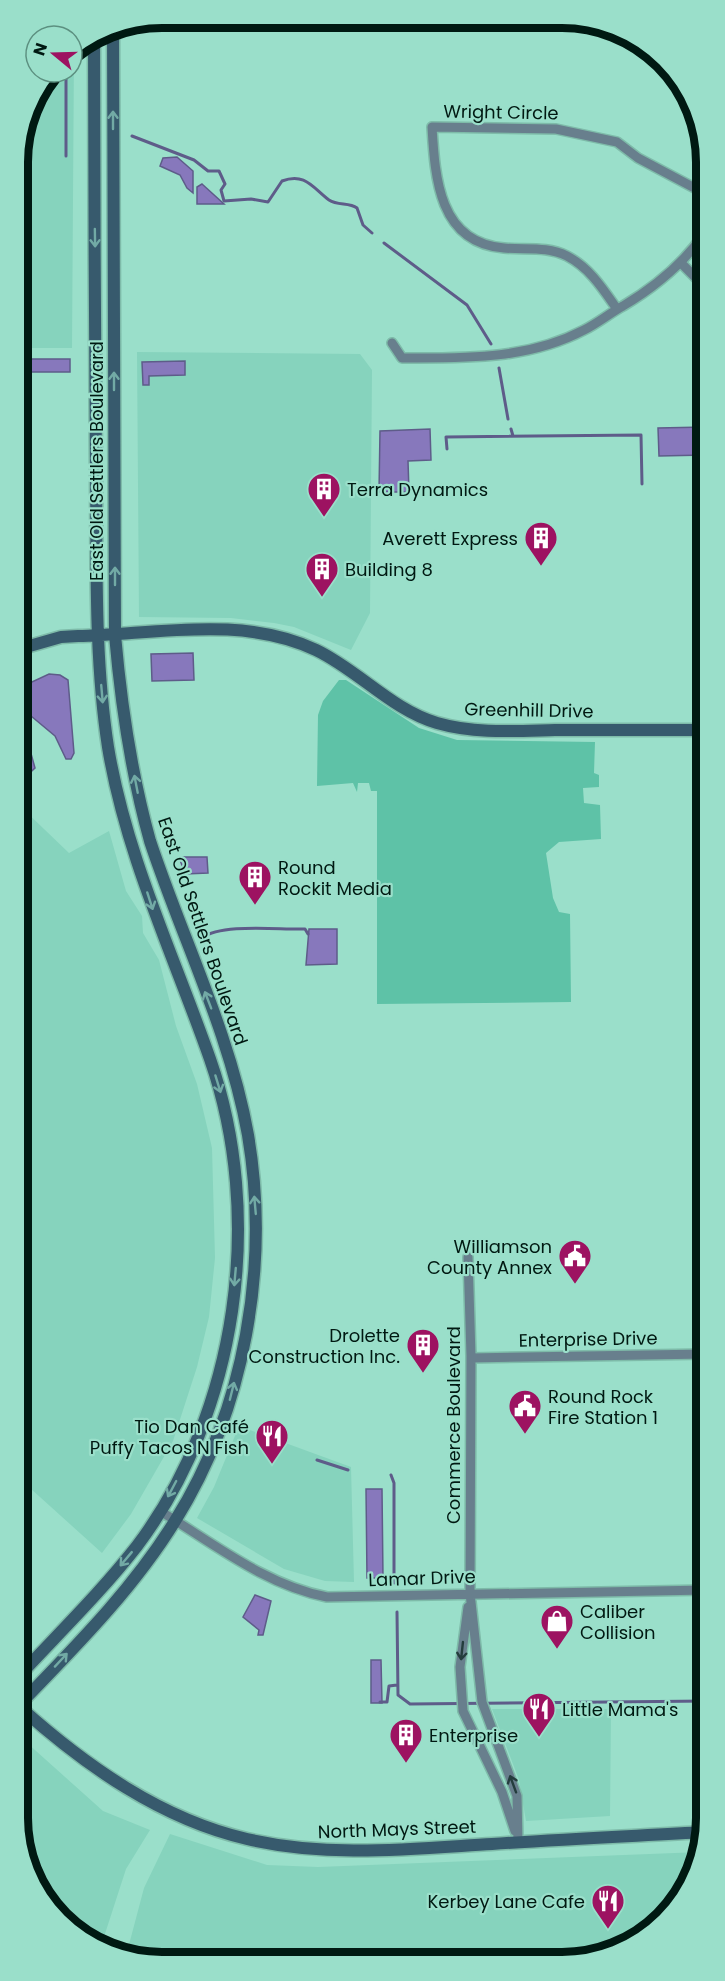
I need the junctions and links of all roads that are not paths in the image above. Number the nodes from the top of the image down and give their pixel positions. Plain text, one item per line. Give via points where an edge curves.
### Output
1 (113, 38) edge
2 (94, 47) edge
3 (696, 189) edge
4 (696, 244) edge
5 (681, 263) junction
6 (696, 277) edge
7 (617, 309) junction
8 (392, 343) dead end
9 (99, 635) junction
10 (115, 635) junction
11 (29, 646) edge
12 (696, 730) edge
13 (468, 1257) dead end
14 (696, 1354) edge
15 (471, 1358) junction
16 (160, 1511) junction
17 (176, 1521) junction
18 (696, 1590) edge
19 (470, 1593) junction
20 (28, 1666) edge
21 (28, 1695) edge
22 (28, 1714) edge
23 (695, 1833) edge
24 (518, 1842) junction

10 -> 1 main road, East Old Settlers Boulevard
2 -> 9 main road, East Old Settlers Boulevard
3 - 7 street, Wright Circle via 638,158 617,142 556,129 432,127 438,189 450,216 463,231 491,246 541,248 567,256 589,272
4 - 5 street
5 - 6 street
5 - 7 street via 657,284
7 - 8 street via 562,340 502,355 402,358
9 - 10 main road, Greenhill Drive
9 - 11 main road, Greenhill Drive via 61,637
9 -> 16 main road, East Old Settlers Boulevard via 108,748 120,800 152,907 224,1106 236,1193 235,1283 222,1360 196,1440
10 - 12 main road, Greenhill Drive via 232,629 277,636 334,659 408,710 435,722 467,729
17 -> 10 main road, East Old Settlers Boulevard via 228,1409 251,1301 256,1217 248,1136 227,1055 141,811 120,691
13 - 15 street, Commerce Boulevard
14 - 15 street, Enterprise Drive
15 - 19 street, Commerce Boulevard
16 - 17 street, Lamar Drive
16 -> 20 main road, East Old Settlers Boulevard via 114,1573
17 - 19 street, Lamar Drive via 272,1579 311,1593
21 -> 17 main road, East Old Settlers Boulevard via 131,1583
18 - 19 street, Lamar Drive
24 -> 19 street, Commerce Boulevard via 517,1796 482,1702
19 -> 24 street, Commerce Boulevard via 460,1664 463,1711 502,1792
22 - 24 main road, North Mays Street via 69,1750 124,1787 167,1810 246,1839 332,1852
23 - 24 main road, North Mays Street

